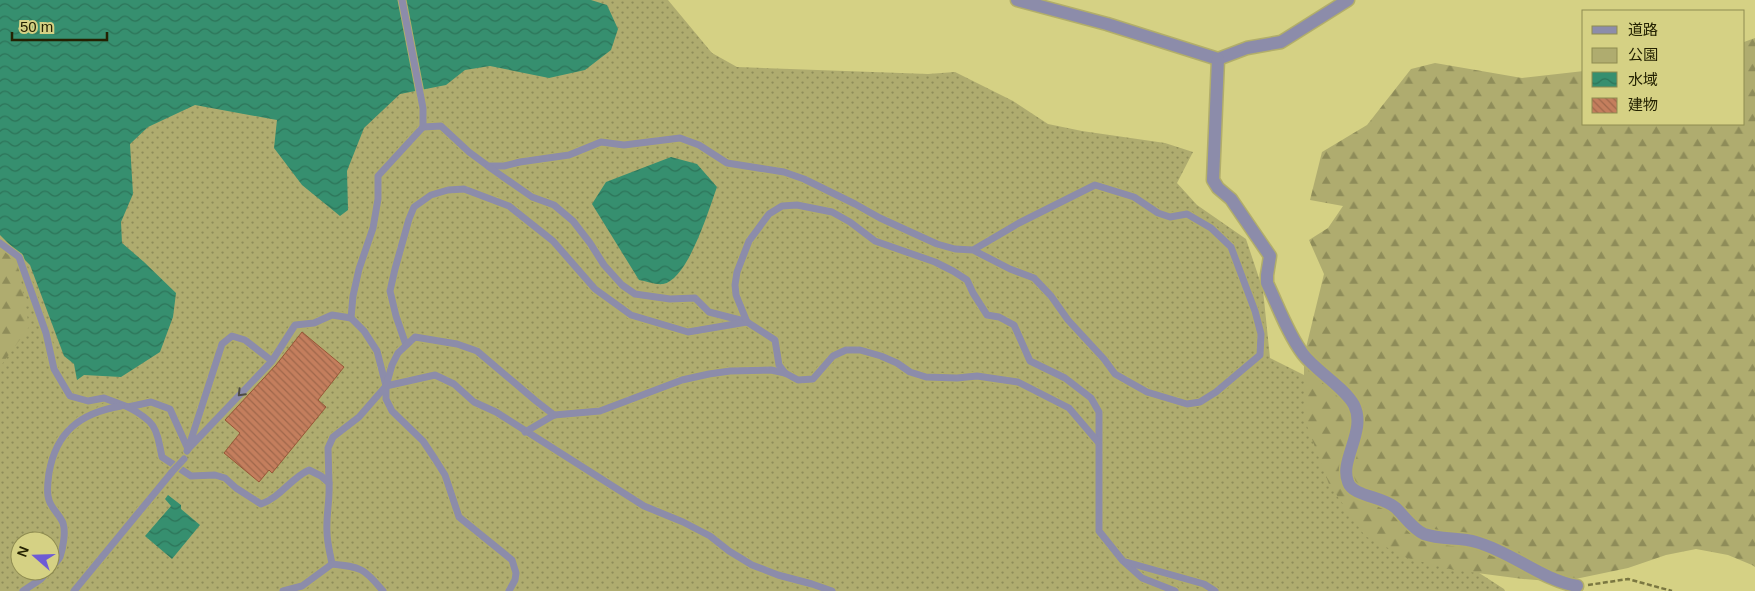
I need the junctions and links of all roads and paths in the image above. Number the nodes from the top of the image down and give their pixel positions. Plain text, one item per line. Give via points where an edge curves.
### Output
1 (402, 0) edge
2 (1017, 0) edge
3 (1348, 0) edge
4 (1218, 59) junction
5 (423, 127) junction
6 (488, 166) junction
7 (0, 243) edge
8 (973, 250) junction
9 (351, 318) junction
10 (747, 322) junction
11 (406, 345) junction
12 (274, 359) junction
13 (785, 373) junction
14 (386, 386) junction
15 (124, 406) junction
16 (554, 414) junction
17 (526, 432) junction
18 (1098, 442) junction
19 (188, 449) junction
20 (329, 483) junction
21 (60, 558) edge
22 (1123, 561) junction
23 (332, 564) junction
24 (38, 581) edge
25 (1577, 586) joint
26 (23, 591) edge
27 (74, 591) edge
28 (283, 591) edge
29 (383, 591) edge
30 (509, 591) edge
31 (832, 591) edge
32 (1176, 591) edge
33 (1215, 591) edge
34 (1672, 591) edge

1 - 5 lane via 423,108
2 - 4 street
3 - 4 street via 1281,42 1247,48
4 - 25 street via 1213,180 1231,199 1270,256 1267,283 1300,349 1353,404 1358,418 1346,475 1350,487 1361,494 1384,500 1425,534 1476,542 1554,580
5 - 6 lane via 441,126
5 - 9 lane via 378,176 373,228 359,268
6 - 8 lane via 569,155 601,142 624,145 680,138 699,144 727,163 784,172 822,187 937,244
6 - 10 lane via 532,197 554,205 573,221 604,265 635,294 670,299 695,298 709,312
7 - 15 lane via 19,257 46,333 54,369 70,396 88,401 104,398
8 - 8 lane via 1094,185 1134,197 1170,217 1187,214 1211,228 1231,247 1255,311 1261,334 1260,355 1200,402 1187,404 1147,392 1115,374 1034,278
9 - 12 lane via 332,315 314,323 295,325
9 - 14 lane via 377,351
10 - 11 lane via 688,332 631,315 595,289 553,241 509,206 464,189 448,190 431,195 414,207 395,269 390,291
10 - 13 lane via 776,340 779,365
10 - 18 lane via 736,295 737,272 749,241 769,214 782,206 797,205 832,212 875,241 935,262 966,280 987,315 1014,325 1030,361 1066,378 1091,398 1099,412
11 - 14 lane via 395,359
11 - 16 lane via 415,337 477,351
12 -> 19 lane
12 - 19 lane via 245,340 232,336 222,344
13 - 16 lane via 771,370 709,374 682,380 600,411
13 - 18 lane via 798,380 813,379 833,356 846,350 860,350 926,378 977,376 1018,382 1069,408
14 - 17 lane via 435,375
14 - 20 lane via 359,418 333,437 328,448
14 - 30 lane via 386,399 392,410 423,441 446,475 459,517 512,560 516,573
15 - 19 lane via 151,402 170,409
15 - 20 lane via 148,419 156,430 162,457 191,476 224,478 261,504 272,500 300,474 309,470
15 - 21 lane via 88,415 73,425 55,450 48,500 63,524
16 - 17 lane
17 - 31 lane via 644,506 710,536 752,565
18 - 22 lane via 1099,531
19 - 27 lane, bridge via 184,459
20 - 23 lane via 326,534
22 - 32 lane via 1142,578
22 - 33 lane via 1189,579
23 - 28 lane via 302,586
23 - 29 lane via 357,567
24 - 26 lane
25 - 34 path via 1628,579

